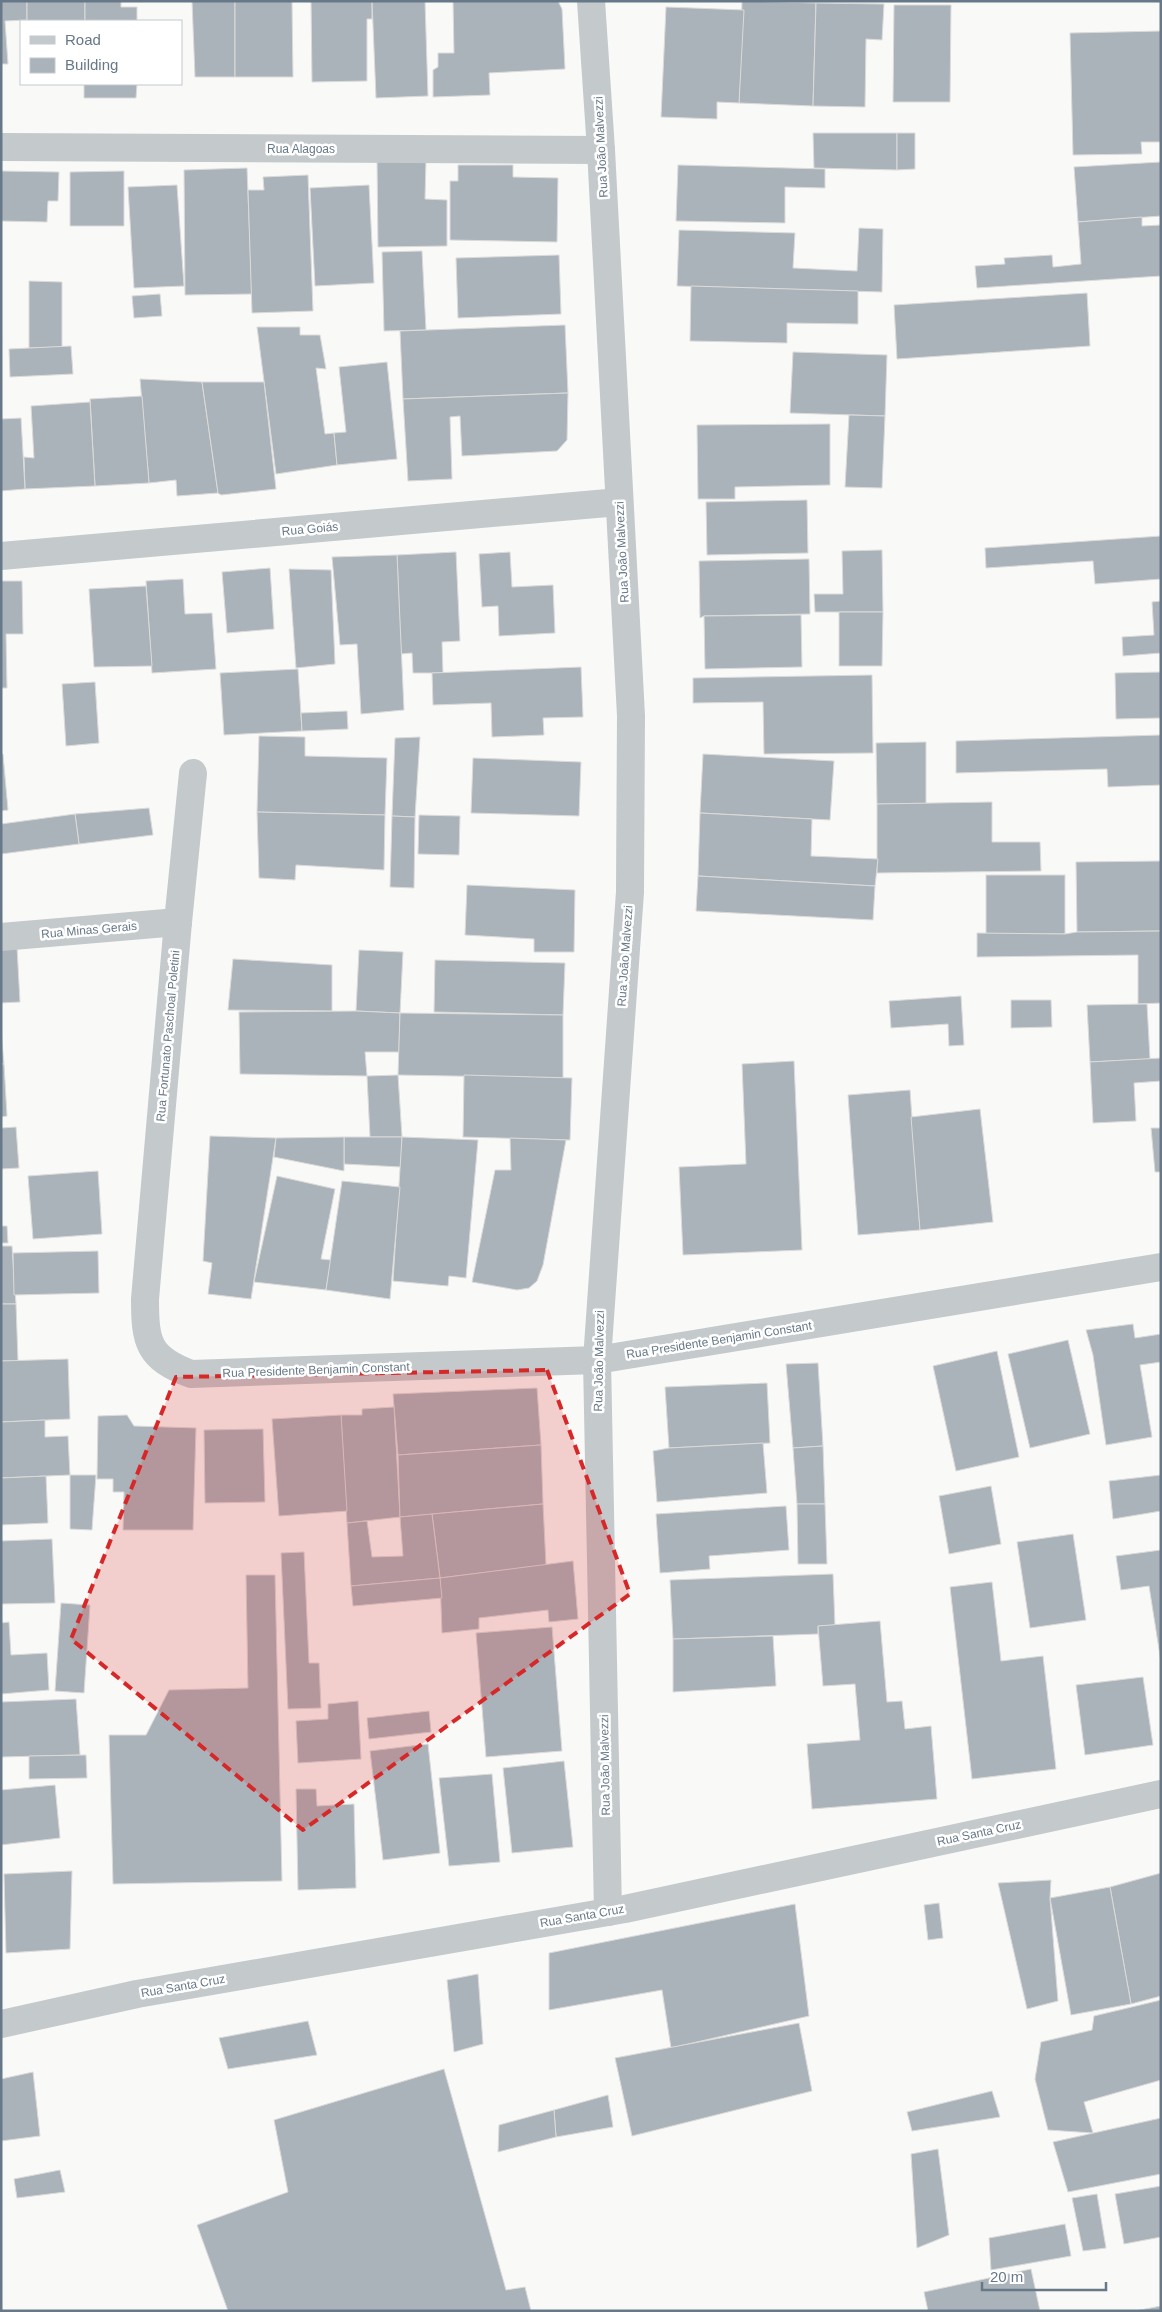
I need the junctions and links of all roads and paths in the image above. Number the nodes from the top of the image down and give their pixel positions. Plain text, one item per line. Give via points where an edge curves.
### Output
1 (591, 1) edge
2 (1, 147) edge
3 (601, 150) junction
4 (619, 502) junction
5 (1, 556) edge
6 (193, 773) dead end
7 (178, 922) junction
8 (1, 937) edge
9 (1161, 1267) edge
10 (145, 1299) joint
11 (597, 1360) junction
12 (1161, 1794) edge
13 (608, 1912) junction
14 (1, 2024) edge

1 - 3 street, Rua João Malvezzi
2 - 3 street, Rua Alagoas
3 - 4 street, Rua João Malvezzi
4 - 5 street, Rua Goiás
4 - 11 street, Rua João Malvezzi via 631,716 630,892
6 - 7 street, Rua Fortunato Paschoal Poletini
7 - 8 street, Rua Minas Gerais
7 - 10 street, Rua Fortunato Paschoal Poletini
9 - 11 street, Rua Presidente Benjamin Constant
10 - 11 street, Rua Presidente Benjamin Constant via 146,1331 154,1351 162,1360 191,1374
11 - 13 street, Rua João Malvezzi
12 - 13 street, Rua Santa Cruz
13 - 14 street, Rua Santa Cruz via 137,1994

